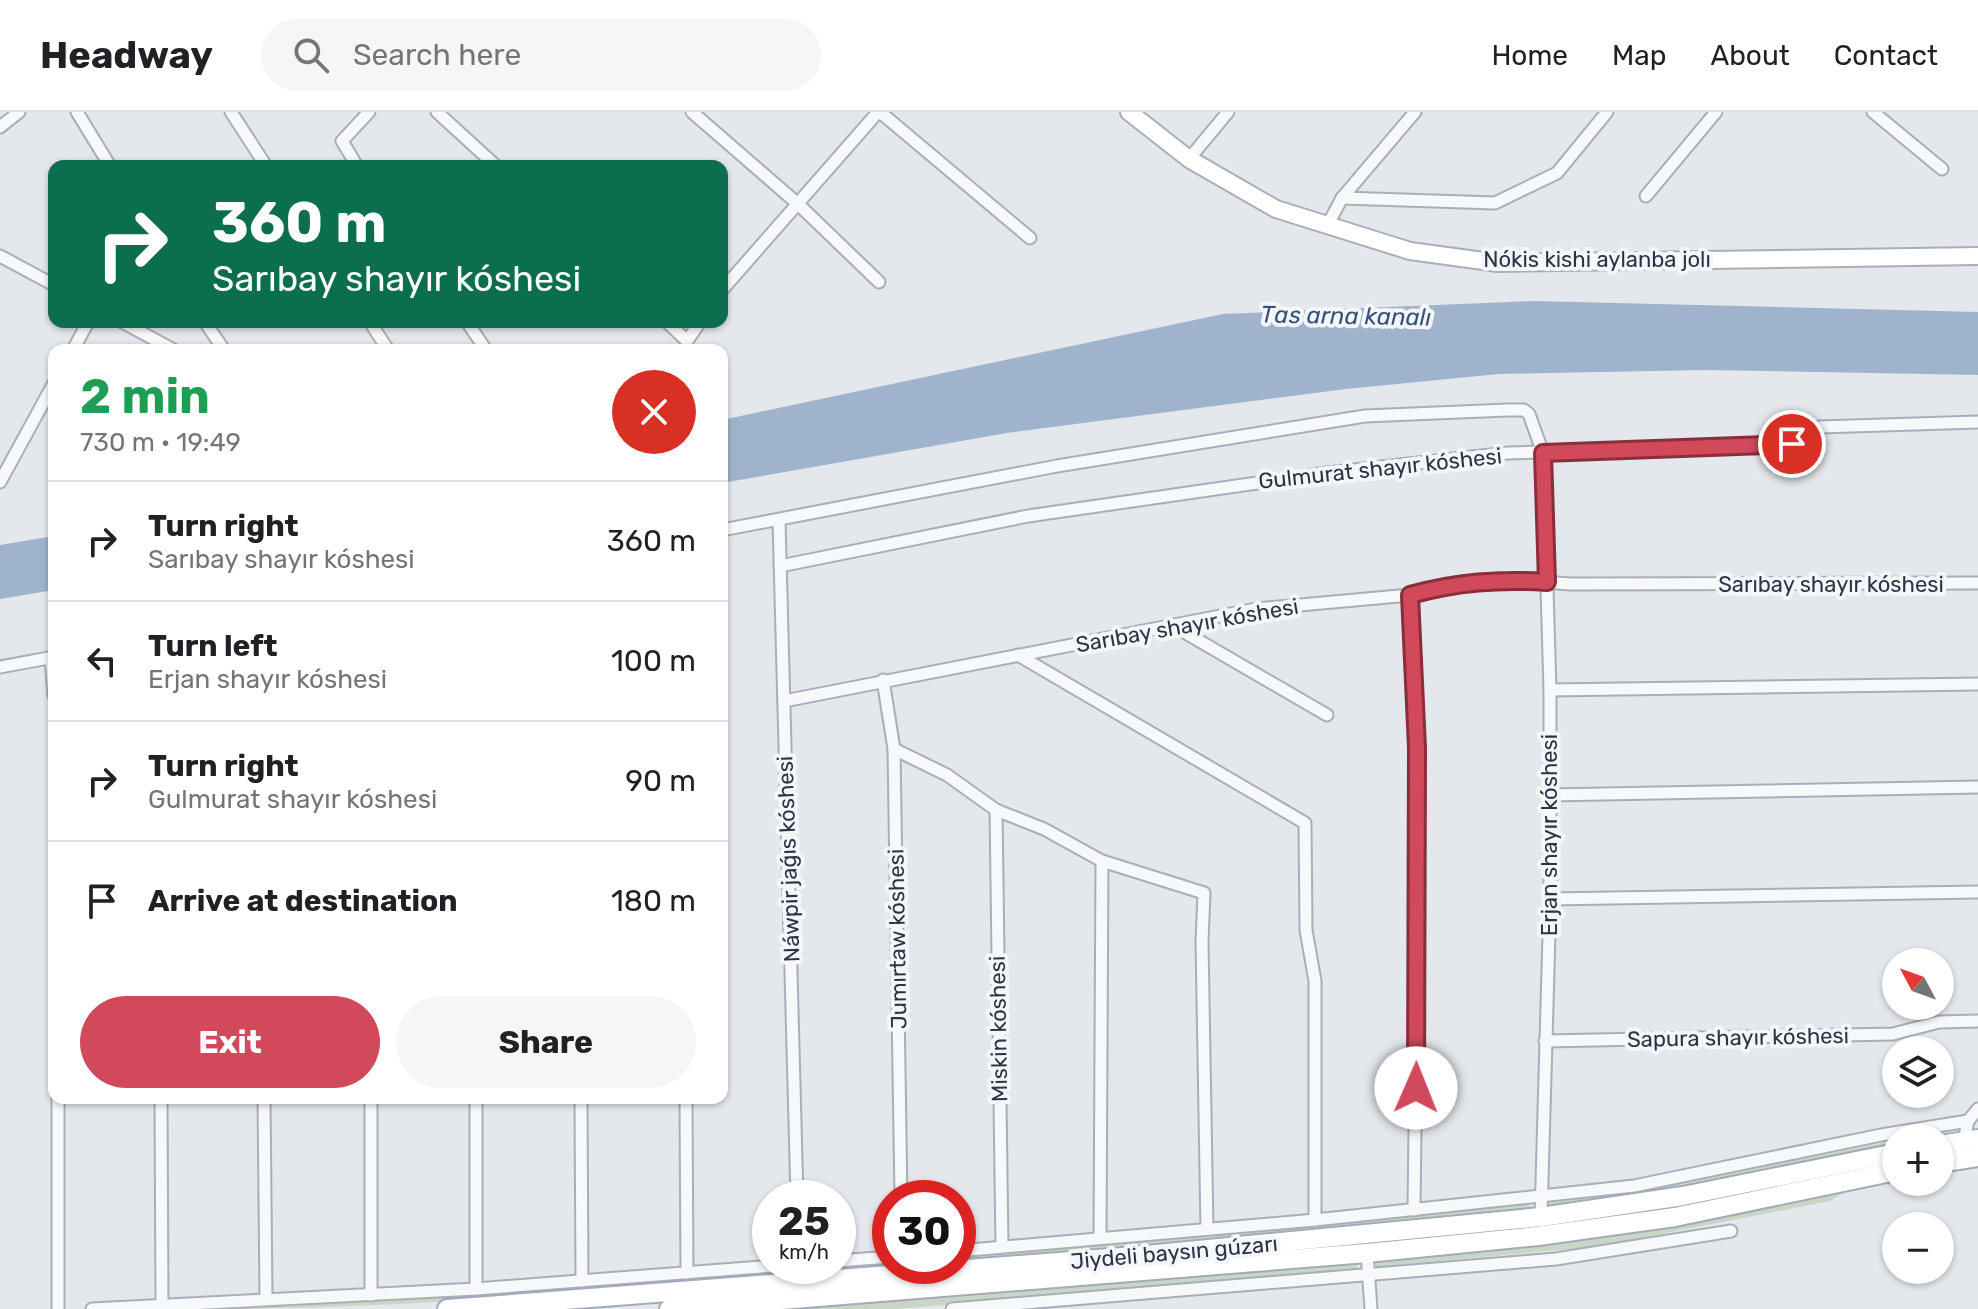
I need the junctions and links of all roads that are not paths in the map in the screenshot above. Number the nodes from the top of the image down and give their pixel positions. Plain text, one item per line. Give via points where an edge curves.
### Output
1 (19, 112) edge
2 (77, 112) edge
3 (231, 112) edge
4 (369, 112) edge
5 (437, 112) edge
6 (692, 112) edge
7 (879, 112) edge
8 (1129, 112) edge
9 (1228, 112) edge
10 (1415, 112) edge
11 (1607, 112) edge
12 (1716, 112) edge
13 (1873, 112) edge
14 (0, 127) edge
15 (1189, 159) junction
16 (106, 160) edge
17 (262, 160) edge
18 (353, 160) edge
19 (489, 160) edge
20 (1942, 169) dead end
21 (1646, 196) dead end
22 (1342, 198) junction
23 (798, 204) junction
24 (1327, 226) junction
25 (1030, 238) dead end
26 (0, 256) edge
27 (1978, 256) edge
28 (48, 282) edge
29 (879, 282) dead end
30 (728, 283) edge
31 (133, 328) edge
32 (673, 328) edge
33 (696, 328) edge
34 (163, 344) edge
35 (48, 398) edge
36 (1978, 422) edge
37 (1543, 453) junction
38 (0, 482) edge
39 (779, 520) junction
40 (728, 529) edge
41 (780, 566) junction
42 (1547, 582) junction
43 (1978, 583) edge
44 (1410, 595) junction
45 (1172, 625) junction
46 (1018, 655) junction
47 (48, 658) edge
48 (0, 667) edge
49 (883, 680) junction
50 (1978, 684) edge
51 (1550, 690) junction
52 (784, 701) junction
53 (1327, 715) dead end
54 (894, 749) junction
55 (1978, 787) edge
56 (1549, 795) junction
57 (996, 810) junction
58 (1102, 861) junction
59 (1978, 892) edge
60 (1550, 899) junction
61 (1978, 1021) edge
62 (1545, 1041) junction
63 (58, 1104) edge
64 (161, 1104) edge
65 (264, 1104) edge
66 (371, 1104) edge
67 (476, 1104) edge
68 (581, 1104) edge
69 (686, 1104) edge
70 (1978, 1109) edge
71 (1968, 1121) junction
72 (1971, 1140) edge
73 (1978, 1157) edge
74 (1954, 1161) edge
75 (1882, 1164) edge
76 (1882, 1165) edge
77 (797, 1180) edge
78 (901, 1180) edge
79 (1541, 1198) junction
80 (1414, 1210) junction
81 (1541, 1217) junction
82 (1315, 1220) junction
83 (1207, 1229) junction
84 (1731, 1231) dead end
85 (1100, 1238) junction
86 (1002, 1247) junction
87 (976, 1249) edge
88 (1367, 1253) junction
89 (752, 1268) edge
90 (856, 1271) edge
91 (687, 1273) junction
92 (1367, 1276) junction
93 (752, 1280) edge
94 (582, 1281) junction
95 (476, 1289) junction
96 (371, 1295) junction
97 (266, 1299) junction
98 (162, 1305) junction
99 (1007, 1307) edge
100 (58, 1309) edge
101 (92, 1309) edge
102 (447, 1309) edge
103 (669, 1309) edge
104 (952, 1309) edge
105 (1371, 1309) edge

1 - 14 street
2 - 16 street
3 - 17 street
4 - 18 street via 342,141
5 - 19 street
6 - 23 street
7 - 23 street
7 - 25 street
8 - 15 main road, Nókis kishi aylanba jolı
9 - 15 street
10 - 22 street
11 - 22 street via 1557,173 1495,203
12 - 21 street
13 - 20 street
15 - 24 main road, Nókis kishi aylanba jolı via 1276,209
22 - 24 street
23 - 29 street
23 - 30 street
24 - 27 main road, Nókis kishi aylanba jolı via 1410,251 1498,263
26 - 28 street
31 - 34 street
32 - 33 street via 687,341
35 - 38 street
36 - 37 street, Gulmurat shayır kóshesi via 1820,427 1800,430 1792,444
37 - 39 street, Erjan shayır kóshesi via 1535,422 1524,410 1365,416 1057,466
37 - 41 street, Gulmurat shayır kóshesi via 1240,484 1028,516
37 - 42 street, Erjan shayır kóshesi
39 - 40 street
39 - 41 street, Náwpir jaǵıs kóshesi
41 - 52 street, Náwpir jaǵıs kóshesi
42 - 43 street, Sarıbay shayır kóshesi
42 - 44 street, Sarıbay shayır kóshesi via 1499,579
42 - 51 street, Erjan shayır kóshesi
44 - 45 street, Sarıbay shayır kóshesi via 1256,609
44 - 80 street via 1418,889
45 - 46 street, Sarıbay shayır kóshesi
45 - 53 street
46 - 49 street, Sarıbay shayır kóshesi
46 - 82 street via 1305,823 1306,930 1315,981
47 - 48 street
49 - 52 street, Sarıbay shayır kóshesi
49 - 54 street, Jumırtaw kóshesi
50 - 51 street
51 - 56 street, Erjan shayır kóshesi
52 - 77 street, Náwpir jaǵıs kóshesi
54 - 57 street via 947,775
54 - 78 street, Jumırtaw kóshesi
55 - 56 street
56 - 60 street, Erjan shayır kóshesi
57 - 58 street
57 - 86 street, Miskin kóshesi
58 - 83 street via 1204,893
58 - 85 street
59 - 60 street
60 - 62 street, Erjan shayır kóshesi
61 - 62 street, Sapura shayır kóshesi via 1939,1022 1893,1034
62 - 79 street, Erjan shayır kóshesi
63 - 100 street
64 - 98 street
65 - 97 street
66 - 96 street
67 - 95 street
68 - 94 street
69 - 91 street
70 - 71 street
71 - 72 street
71 - 79 street via 1634,1186
73 - 74 main road
75 - 81 main road, Jiydeli baysın gúzarı
76 - 88 main road, Jiydeli baysın gúzarı via 1675,1217
79 - 80 street
79 - 81 street, Erjan shayır kóshesi
80 - 82 street
81 - 90 main road, Jiydeli baysın gúzarı
82 - 83 street
83 - 85 street
84 - 92 street via 1556,1259
85 - 86 street
86 - 87 street
88 - 92 street
88 - 103 main road, Jiydeli baysın gúzarı
89 - 91 street
91 - 94 street
92 - 99 street
92 - 105 street
93 - 102 main road, Jiydeli baysın gúzarı
94 - 95 street
95 - 96 street
96 - 97 street
97 - 98 street
98 - 101 street
99 - 104 street

